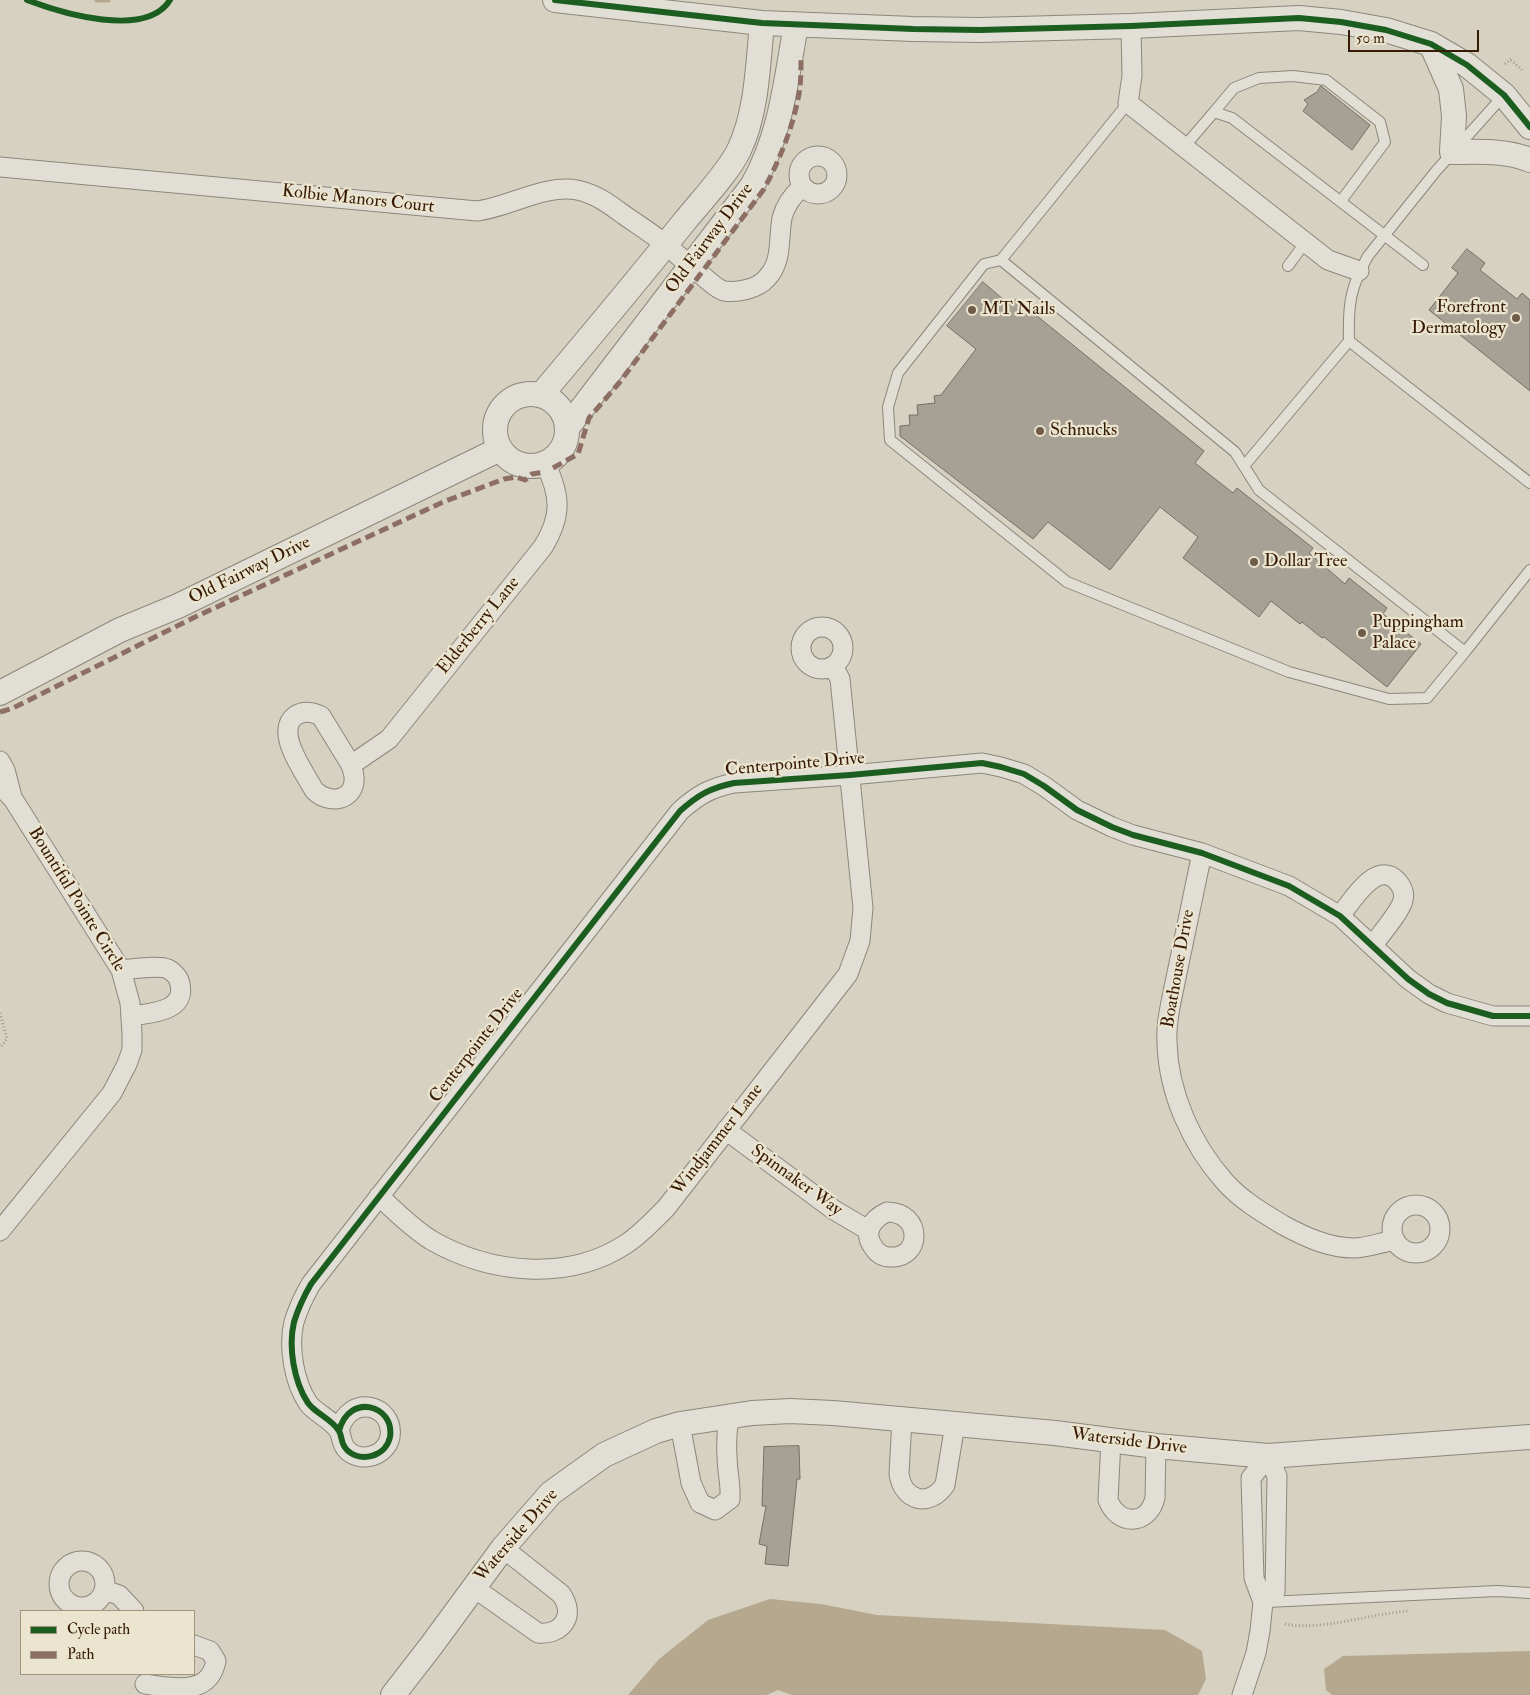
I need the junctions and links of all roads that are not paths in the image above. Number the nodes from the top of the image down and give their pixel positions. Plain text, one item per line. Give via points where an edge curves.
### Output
1 (555, 0) edge
2 (762, 24) junction
3 (796, 25) junction
4 (1131, 26) junction
5 (1431, 44) junction
6 (1504, 95) junction
7 (1128, 103) junction
8 (1214, 112) junction
9 (1530, 127) edge
10 (1184, 147) junction
11 (1452, 152) junction
12 (1530, 160) edge
13 (0, 166) edge
14 (802, 186) dead end
15 (1341, 201) junction
16 (1385, 234) junction
17 (1306, 243) junction
18 (666, 244) junction
19 (1002, 260) junction
20 (1423, 265) dead end
21 (690, 266) junction
22 (1288, 266) dead end
23 (1359, 271) junction
24 (1349, 341) junction
25 (542, 395) junction
26 (567, 428) junction
27 (500, 450) junction
28 (545, 463) junction
29 (1244, 466) junction
30 (1530, 483) edge
31 (1530, 570) edge
32 (1465, 652) junction
33 (833, 666) dead end
34 (0, 693) edge
35 (0, 761) edge
36 (350, 765) junction
37 (850, 775) junction
38 (6, 792) edge
39 (1202, 853) junction
40 (1340, 916) junction
41 (1374, 945) junction
42 (122, 970) junction
43 (132, 1016) junction
44 (1530, 1016) edge
45 (726, 1130) junction
46 (379, 1196) junction
47 (868, 1230) dead end
48 (0, 1231) edge
49 (1395, 1240) dead end
50 (729, 1417) junction
51 (902, 1419) junction
52 (680, 1424) junction
53 (955, 1424) junction
54 (339, 1431) dead end
55 (1530, 1437) edge
56 (1111, 1440) junction
57 (1156, 1446) junction
58 (1268, 1456) junction
59 (502, 1548) junction
60 (473, 1587) junction
61 (104, 1590) dead end
62 (1530, 1593) edge
63 (1263, 1602) junction
64 (133, 1610) edge
65 (195, 1645) edge
66 (145, 1684) edge
67 (393, 1695) edge
68 (1242, 1695) edge

1 - 2 street
2 - 3 street
2 - 18 street, Old Fairway Drive via 756,84 739,150
3 - 4 street via 970,30
3 - 21 street, Old Fairway Drive via 780,118 762,168 752,186
4 - 5 street via 1298,18 1386,30
4 - 7 street via 1132,76
5 - 6 street via 1467,65
5 - 11 street via 1451,89 1454,116
6 - 9 street
6 - 11 lane
7 - 10 street
7 - 19 lane
8 - 10 lane
8 - 15 lane via 1232,118
8 - 15 lane via 1234,88 1259,78 1293,76 1326,80 1380,122 1385,142
10 - 17 street
11 - 12 street via 1516,154
11 - 16 lane
13 - 18 street, Kolbie Manors Court via 477,212 550,191 576,190 598,196
14 - 21 street, Kolbie Manors Court via 791,198 782,217 775,268 761,284 722,291
15 - 16 lane
16 - 20 lane
16 - 23 lane
17 - 22 lane
17 - 23 street via 1328,260
18 - 21 street, Kolbie Manors Court
18 - 25 street, Old Fairway Drive
19 - 29 lane via 1234,452
19 - 32 lane via 984,264 898,373 888,407 890,440 1067,582 1288,672 1389,699 1427,698
21 - 26 street, Old Fairway Drive
23 - 24 lane via 1348,311
24 - 29 lane
24 - 30 lane
25 - 26 street via 562,410
25 - 27 street via 529,393 513,398 504,406 494,429
26 - 28 street, Old Fairway Drive via 560,452
27 - 28 street via 520,464 533,466
27 - 34 street, Old Fairway Drive via 178,606 120,630
28 - 36 street, Elderberry Lane via 552,476 557,509 556,521 543,547 389,739
29 - 32 lane via 1259,490
31 - 32 lane
33 - 37 street, Windjammer Lane via 840,679
35 - 38 street, Bountiful Pointe Circle via 5,770
36 - 36 street via 321,716 306,712 291,720 287,727 290,746 319,796 334,800 345,796 354,783
37 - 39 street, Centerpointe Drive via 982,763 1001,767 1024,774 1077,810 1112,827
37 - 45 street, Windjammer Lane via 864,908 860,941 848,974
37 - 46 street, Centerpointe Drive via 734,782 703,793 680,811
38 - 42 street, Bountiful Pointe Circle
39 - 40 street, Centerpointe Drive via 1289,886
39 - 49 street, Boathouse Drive via 1170,1004 1167,1042 1175,1090 1196,1142 1226,1184 1248,1203 1296,1232 1323,1244 1355,1248
40 - 41 street, Centerpointe Drive
40 - 41 street via 1367,882 1382,875 1395,879 1402,887 1403,901
41 - 44 street, Centerpointe Drive via 1408,979 1447,1003 1493,1016
42 - 43 street, Bountiful Pointe Circle
42 - 43 street via 168,969 179,979 181,986 180,996 171,1007
43 - 48 street, Bountiful Pointe Circle via 132,1050 112,1093
45 - 46 street, Windjammer Lane via 666,1208 645,1229 601,1257 572,1266 532,1270 470,1257 430,1239
45 - 47 street, Spinnaker Way via 834,1210
46 - 54 street, Centerpointe Drive via 311,1284 301,1301 294,1324 292,1344 298,1383 309,1404
50 - 51 street, Waterside Drive via 790,1411
50 - 52 street, Waterside Drive
50 - 52 street via 726,1439 730,1499 715,1510 700,1503 691,1483
51 - 53 street, Waterside Drive
51 - 53 street via 900,1482 910,1495 925,1499 933,1497 945,1485
52 - 59 street, Waterside Drive via 656,1431 604,1455 551,1493
53 - 56 street, Waterside Drive
55 - 58 street, Waterside Drive
56 - 57 street, Waterside Drive
56 - 57 street via 1108,1500 1116,1514 1125,1519 1142,1518 1154,1506
57 - 58 street, Waterside Drive
58 - 63 street via 1251,1478 1254,1578
58 - 63 street via 1277,1476 1275,1592
59 - 60 street, Waterside Drive
59 - 60 street via 561,1594 568,1609 564,1624 554,1632 538,1633
60 - 67 street, Waterside Drive
61 - 64 street via 119,1596
62 - 63 lane via 1497,1591
63 - 68 street via 1256,1654
65 - 66 street via 210,1651 216,1661 214,1674 208,1683 198,1690

